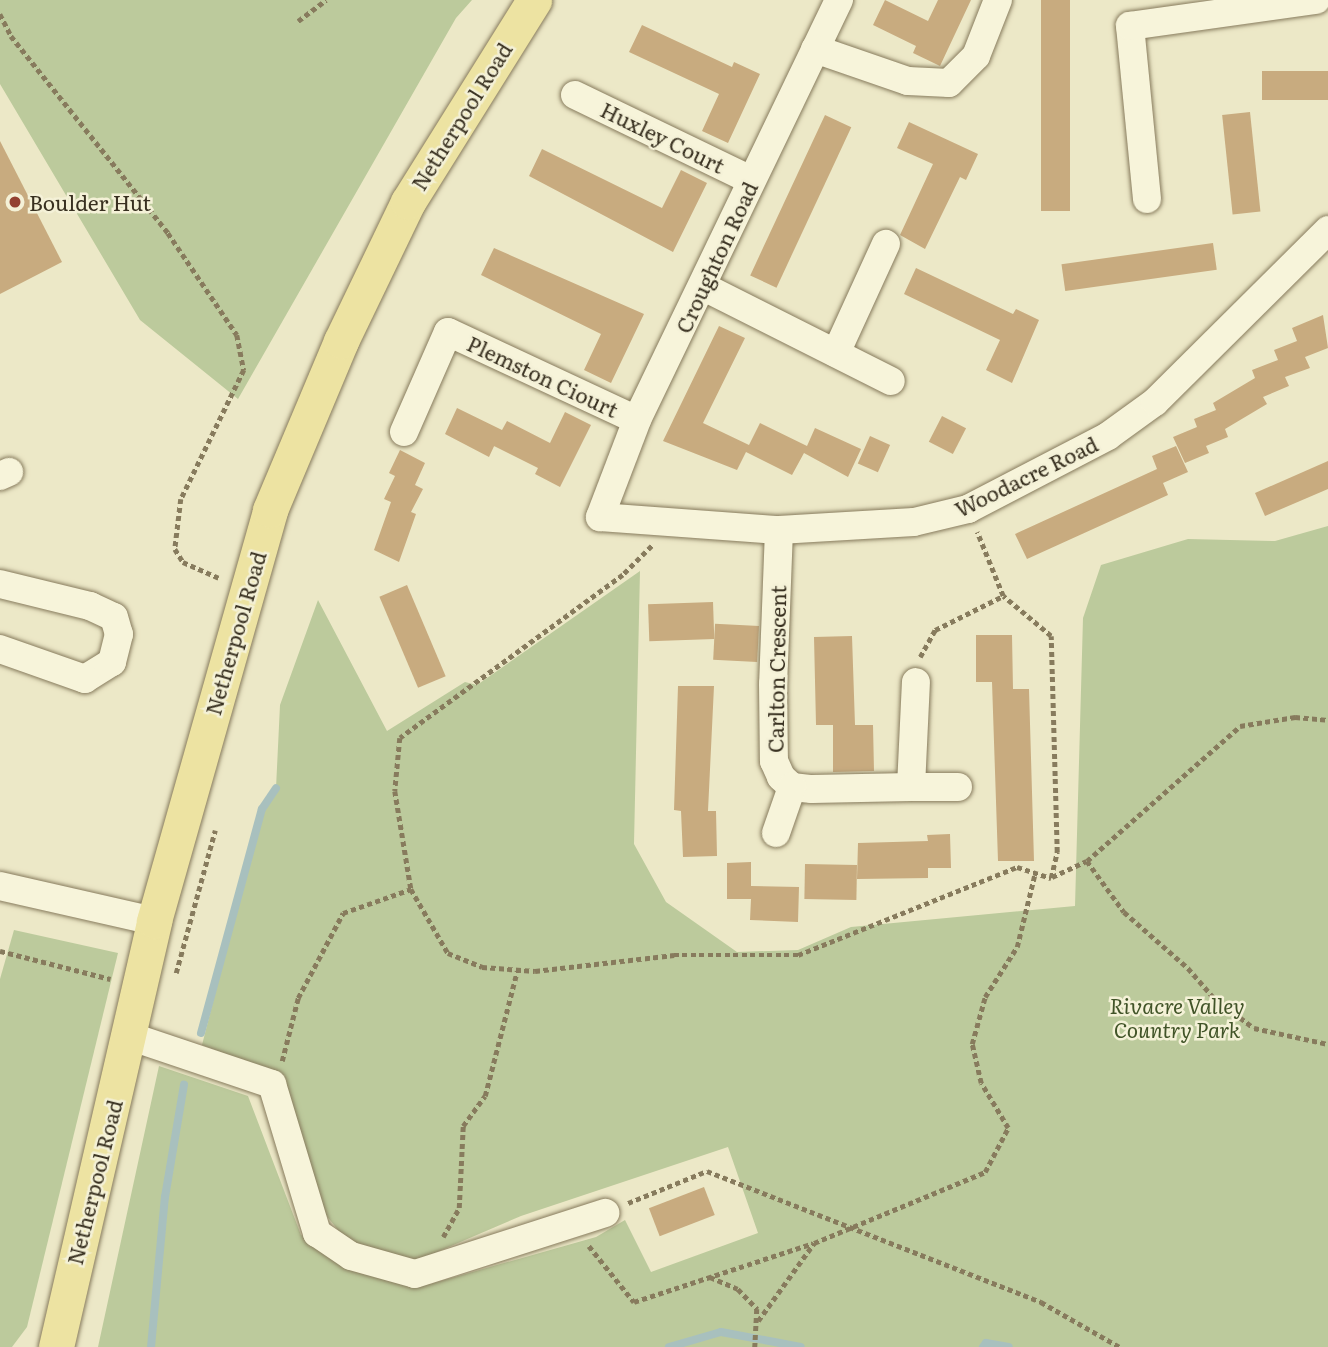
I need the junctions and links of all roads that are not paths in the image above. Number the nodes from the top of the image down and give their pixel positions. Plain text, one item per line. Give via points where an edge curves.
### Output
1 (534, 0) edge
2 (839, 0) edge
3 (998, 0) edge
4 (1316, 0) edge
5 (815, 49) junction
6 (575, 95) dead end
7 (751, 180) junction
8 (1147, 200) dead end
9 (1328, 230) edge
10 (886, 244) dead end
11 (704, 287) junction
12 (836, 353) junction
13 (891, 381) dead end
14 (637, 419) junction
15 (404, 432) dead end
16 (600, 517) joint
17 (779, 530) junction
18 (0, 584) edge
19 (0, 649) edge
20 (916, 682) road end
21 (792, 787) junction
22 (911, 787) junction
23 (958, 787) dead end
24 (776, 833) dead end
25 (0, 886) edge
26 (154, 921) junction
27 (129, 1036) junction
28 (605, 1213) road end
29 (59, 1331) edge
30 (44, 1347) edge

1 - 26 main road, Netherpool Road via 408,202 341,341 270,510
2 - 5 street, Croughton Road
3 - 5 street via 976,56 950,83 908,81
4 - 8 street via 1130,26
5 - 7 street, Croughton Road
6 - 7 street, Huxley Court
7 - 11 street, Croughton Road
9 - 17 street, Woodacre Road via 1155,402 1108,436 968,509 914,522
10 - 12 street
11 - 12 street
11 - 14 street, Croughton Road
12 - 13 street
14 - 15 street, Plemston Ciourt via 448,332
14 - 16 street, Croughton Road
16 - 17 street, Woodacre Road
17 - 21 street, Carlton Crescent via 774,761
18 - 19 street via 90,606 114,617 119,635 113,662 85,678
20 - 22 street
21 - 22 street
21 - 24 street
22 - 23 street
25 - 26 street
26 - 27 main road, Netherpool Road
27 - 28 street via 272,1084 317,1233 351,1256 415,1274
27 - 29 main road, Netherpool Road
29 - 30 main road, Netherpool Road

